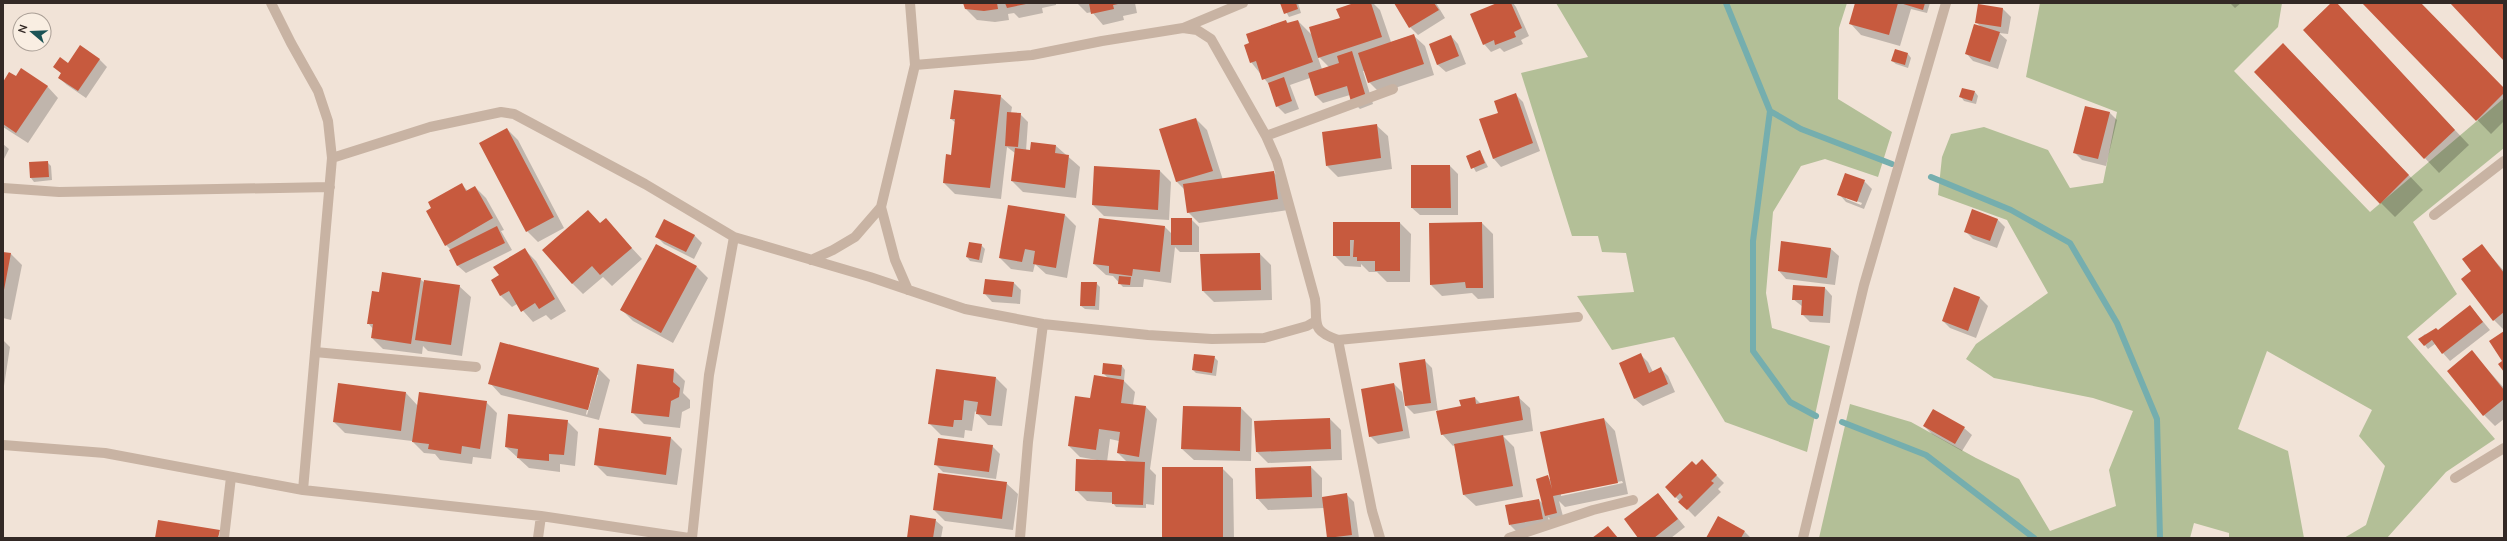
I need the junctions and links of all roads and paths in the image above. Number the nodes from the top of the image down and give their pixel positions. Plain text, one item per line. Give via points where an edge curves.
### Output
1 (271, 3) edge
2 (910, 3) edge
3 (1243, 3) edge
4 (1946, 3) edge
5 (1183, 28) junction
6 (915, 65) junction
7 (1393, 89) dead end
8 (1266, 136) junction
9 (332, 158) junction
10 (2504, 161) edge
11 (330, 187) junction
12 (3, 188) edge
13 (881, 207) junction
14 (2434, 215) dead end
15 (734, 237) junction
16 (811, 260) junction
17 (908, 290) junction
18 (1578, 317) dead end
19 (1314, 322) junction
20 (1043, 324) junction
21 (1338, 340) junction
22 (315, 352) junction
23 (476, 367) dead end
24 (3, 445) edge
25 (2504, 448) edge
26 (231, 477) junction
27 (2455, 478) dead end
28 (303, 490) junction
29 (1633, 500) dead end
30 (541, 516) junction
31 (224, 538) edge
32 (538, 538) edge
33 (690, 538) edge
34 (1020, 538) edge
35 (1380, 538) edge
36 (1509, 538) edge
37 (1803, 538) edge

1 - 9 street via 290,43 318,91 328,121
2 - 6 street
3 - 5 street
4 - 37 street via 1864,286
5 - 6 street via 1032,55
5 - 8 street via 1196,30 1211,39
6 - 13 street
7 - 8 street
8 - 19 street via 1277,161 1315,299
9 - 11 street
9 - 15 street via 430,127 501,112 514,114 645,184
10 - 14 street
11 - 12 street via 59,192
11 - 22 street
13 - 16 street via 855,237
13 - 17 street via 895,260
15 - 16 street
15 - 33 street via 709,376
16 - 17 street
17 - 20 street via 965,309
18 - 21 street
19 - 20 street via 1264,338 1241,339 1148,335
19 - 21 street via 1323,334
20 - 34 street via 1028,442
21 - 35 street via 1372,511
22 - 23 street
22 - 28 street
24 - 26 street via 105,453
25 - 27 street
26 - 28 street
26 - 31 street
28 - 30 street
29 - 36 street via 1593,510
30 - 32 street
30 - 33 street

